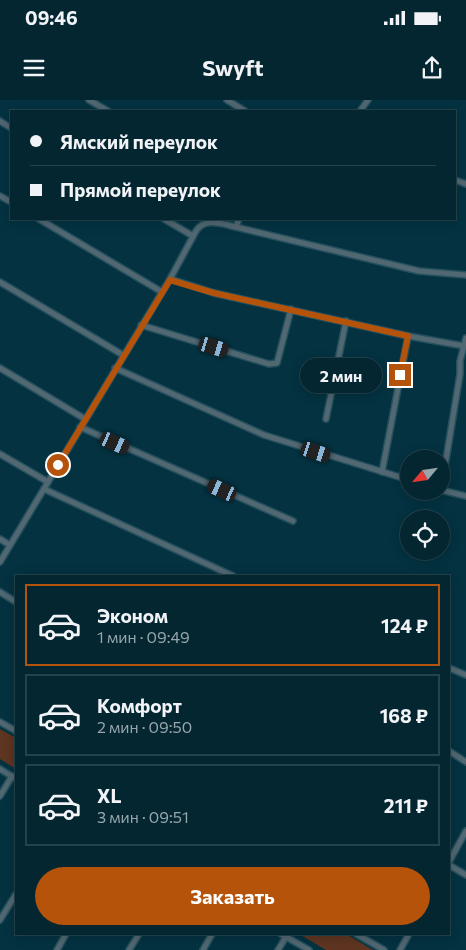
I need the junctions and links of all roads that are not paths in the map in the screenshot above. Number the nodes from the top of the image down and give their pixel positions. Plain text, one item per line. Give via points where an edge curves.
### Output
1 (89, 100) edge
2 (227, 100) edge
3 (106, 110) edge
4 (243, 110) edge
5 (41, 220) edge
6 (166, 220) edge
7 (239, 220) edge
8 (224, 222) edge
9 (236, 227) junction
10 (195, 234) junction
11 (466, 275) edge
12 (170, 280) junction
13 (0, 282) edge
14 (162, 292) junction
15 (291, 309) junction
16 (346, 322) junction
17 (142, 325) junction
18 (408, 336) junction
19 (466, 338) edge
20 (464, 346) junction
21 (123, 355) junction
22 (463, 361) edge
23 (0, 368) edge
24 (115, 368) junction
25 (85, 419) junction
26 (326, 419) dead end
27 (80, 427) junction
28 (448, 450) edge
29 (0, 454) edge
30 (382, 472) junction
31 (400, 477) edge
32 (48, 482) junction
33 (44, 489) junction
34 (450, 492) edge
35 (466, 496) edge
36 (293, 521) dead end
37 (0, 539) edge
38 (10, 545) junction
39 (0, 562) edge
40 (232, 575) edge
41 (0, 592) edge
42 (15, 601) edge
43 (450, 668) edge
44 (466, 675) edge
45 (0, 722) edge
46 (15, 731) edge
47 (450, 752) edge
48 (466, 762) edge
49 (0, 769) edge
50 (14, 777) edge
51 (0, 796) edge
52 (466, 831) edge
53 (450, 861) edge
54 (450, 864) edge
55 (466, 875) edge
56 (15, 896) edge
57 (0, 920) edge
58 (65, 935) edge
59 (138, 935) edge
60 (211, 935) edge
61 (284, 935) edge
62 (358, 935) edge
63 (408, 935) edge
64 (56, 950) edge
65 (129, 950) edge
66 (203, 950) edge
67 (278, 950) edge
68 (309, 950) edge
69 (384, 950) edge
70 (400, 950) edge

1 - 3 street
2 - 4 street
5 - 14 street
6 - 10 street
7 - 9 street
8 - 9 street
8 - 10 street via 204,223
9 - 11 street via 419,271
10 - 12 street
12 - 14 street
12 - 15 street
13 - 21 street
14 - 17 street
15 - 16 street
15 - 17 street via 277,363 269,364
16 - 18 street
16 - 26 street
17 - 21 street
18 - 20 street
18 - 30 street
19 - 20 street
20 - 22 street
21 - 24 street
22 - 28 street
23 - 25 street
24 - 25 street
24 - 30 street via 264,435
25 - 27 street
27 - 32 street
27 - 36 street
29 - 32 street
30 - 31 street
32 - 33 street
33 - 38 street
33 - 40 street
34 - 35 street
37 - 38 street
38 - 39 street
41 - 42 street
43 - 44 street
45 - 46 street
47 - 48 street
49 - 50 street
50 - 51 street
52 - 53 street
54 - 55 street
56 - 57 street
58 - 64 street
59 - 65 street
60 - 66 street
61 - 67 street
61 - 68 street
62 - 69 street
63 - 70 street

